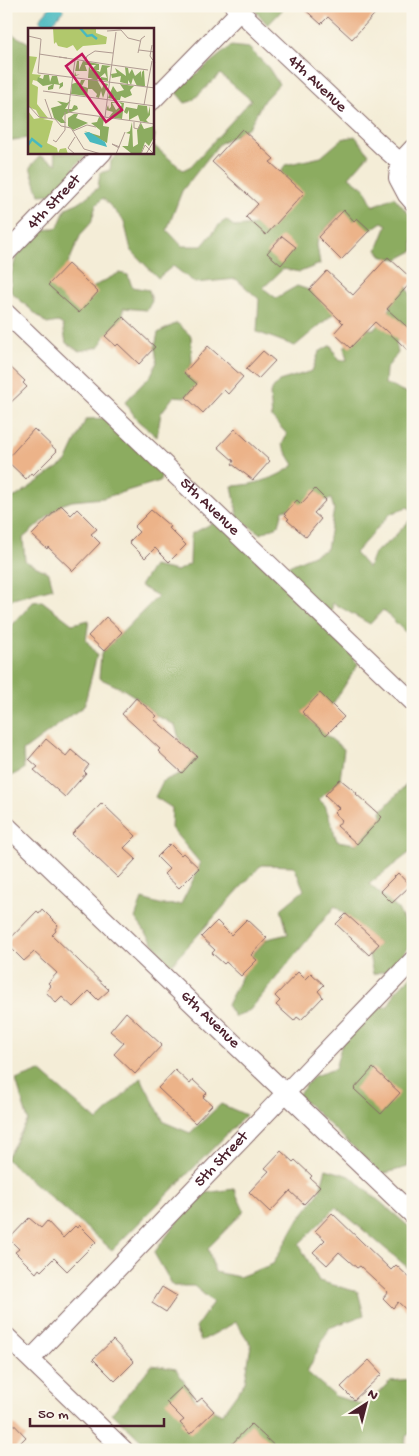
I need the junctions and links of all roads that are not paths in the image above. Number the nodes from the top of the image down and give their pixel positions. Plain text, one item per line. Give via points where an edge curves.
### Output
1 (236, 9) edge
2 (154, 100) edge
3 (413, 148) edge
4 (101, 154) edge
5 (406, 165) edge
6 (413, 202) edge
7 (6, 253) edge
8 (6, 313) edge
9 (413, 702) edge
10 (6, 825) edge
11 (413, 960) edge
12 (285, 1093) junction
13 (413, 1215) edge
14 (6, 1336) edge
15 (31, 1359) junction
16 (124, 1450) edge

1 - 2 street
1 - 5 street, 4th Avenue
3 - 5 street
4 - 7 street, 4th Street
5 - 6 street via 398,178
8 - 9 street, 5th Avenue
10 - 12 street, 6th Avenue
11 - 12 street, 5th Street
12 - 13 street, 6th Avenue
12 - 15 street, 5th Street
14 - 15 street
15 - 16 street

